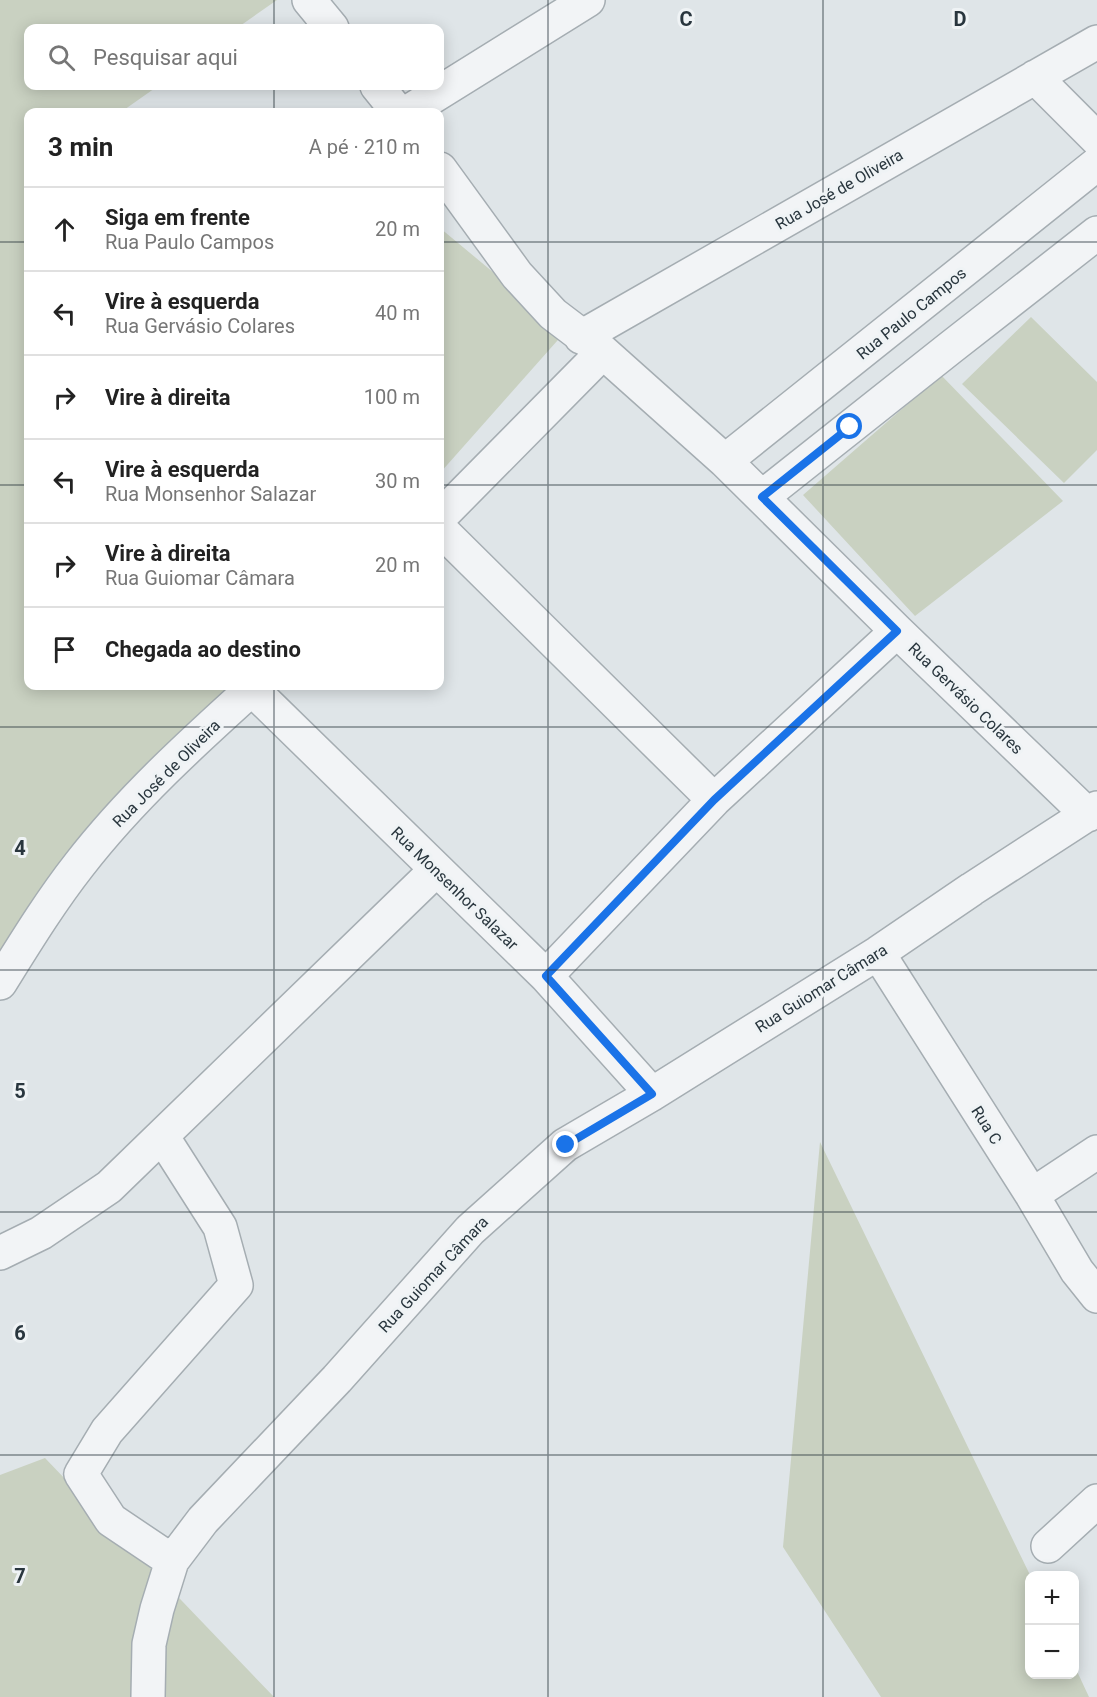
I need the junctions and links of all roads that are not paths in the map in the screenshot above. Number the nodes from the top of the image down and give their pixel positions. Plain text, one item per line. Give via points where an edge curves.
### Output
1 (309, 0) edge
2 (588, 0) edge
3 (329, 24) edge
4 (1097, 42) edge
5 (1035, 77) junction
6 (380, 90) edge
7 (443, 90) edge
8 (444, 90) edge
9 (395, 108) edge
10 (414, 108) edge
11 (1097, 139) edge
12 (1097, 164) edge
13 (444, 175) edge
14 (1097, 234) edge
15 (592, 344) junction
16 (725, 461) junction
17 (762, 497) junction
18 (444, 512) edge
19 (444, 533) edge
20 (897, 631) junction
21 (250, 690) edge
22 (256, 690) edge
23 (714, 800) junction
24 (1092, 812) edge
25 (436, 870) junction
26 (878, 953) junction
27 (546, 976) junction
28 (0, 983) edge
29 (652, 1094) junction
30 (162, 1136) junction
31 (1097, 1152) edge
32 (1032, 1195) junction
33 (0, 1253) edge
34 (1097, 1296) edge
35 (1097, 1501) edge
36 (1048, 1546) dead end
37 (172, 1561) junction
38 (148, 1697) edge

1 - 3 street
2 - 8 street
4 - 5 street, Rua José de Oliveira
5 - 11 street
5 - 15 street, Rua José de Oliveira
6 - 9 street
7 - 10 street
12 - 16 street, Rua Paulo Campos
13 - 15 street, Rua Gervásio Colares via 517,275 553,314
14 - 17 street
15 - 16 street, Rua Gervásio Colares
15 - 18 street, Rua José de Oliveira
16 - 17 street, Rua Gervásio Colares
17 - 20 street, Rua Gervásio Colares
19 - 23 street
20 - 23 street
20 - 24 street, Rua Gervásio Colares
21 - 28 street, Rua José de Oliveira via 139,795 78,865
22 - 25 street, Rua Monsenhor Salazar
23 - 27 street
24 - 26 street, Rua Guiomar Câmara
25 - 27 street, Rua Monsenhor Salazar
25 - 30 street
26 - 29 street, Rua Guiomar Câmara
26 - 32 street, Rua C
27 - 29 street, Rua Monsenhor Salazar
29 - 37 street, Rua Guiomar Câmara via 566,1145 470,1230 203,1520
30 - 33 street via 110,1187 41,1233
30 - 37 street via 220,1227 236,1285 106,1431 81,1474 111,1520
31 - 32 street
32 - 34 street, Rua C via 1077,1271
35 - 36 street
37 - 38 street, Rua Guiomar Câmara via 149,1644

